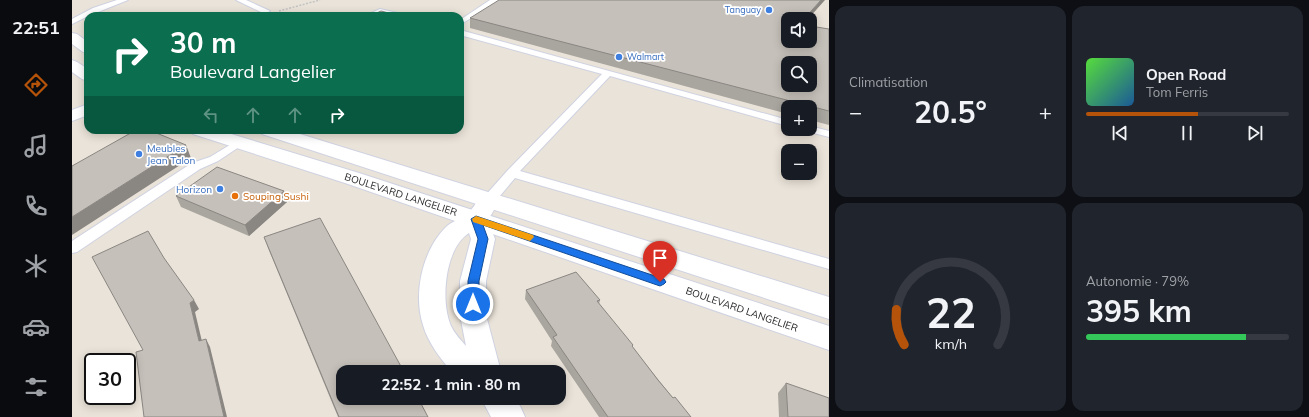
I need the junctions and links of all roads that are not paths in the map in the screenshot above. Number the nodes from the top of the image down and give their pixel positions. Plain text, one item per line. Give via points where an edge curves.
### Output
1 (122, 0) edge
2 (244, 0) edge
3 (495, 0) edge
4 (96, 10) junction
5 (92, 12) edge
6 (100, 12) edge
7 (263, 12) edge
8 (84, 16) edge
9 (464, 20) edge
10 (72, 22) edge
11 (464, 33) edge
12 (472, 36) junction
13 (72, 37) edge
14 (464, 41) edge
15 (84, 47) edge
16 (72, 65) edge
17 (84, 73) edge
18 (608, 73) junction
19 (84, 97) edge
20 (72, 101) edge
21 (84, 112) edge
22 (72, 116) edge
23 (781, 121) edge
24 (817, 131) edge
25 (211, 134) edge
26 (279, 134) edge
27 (829, 134) edge
28 (238, 143) junction
29 (512, 173) junction
30 (483, 210) junction
31 (72, 248) edge
32 (829, 264) edge
33 (829, 308) edge
34 (829, 338) edge
35 (464, 365) edge
36 (484, 365) edge
37 (501, 405) edge
38 (509, 417) edge

1 - 4 lane
2 - 7 lane via 266,11
3 - 9 lane
4 - 5 lane
4 - 6 lane
8 - 10 lane
11 - 12 lane
12 - 14 lane
12 - 18 lane
13 - 15 main road
16 - 17 main road
18 - 23 lane
18 - 29 lane
19 - 20 main road
21 - 22 main road
24 - 27 lane
25 - 28 main road, BOULEVARD LANGELIER
26 - 30 main road, BOULEVARD LANGELIER
28 - 30 main road, BOULEVARD LANGELIER via 352,178
28 - 31 lane via 214,159 196,166
29 - 30 lane
29 - 32 lane
30 - 33 main road, BOULEVARD LANGELIER
30 - 34 main road, BOULEVARD LANGELIER
30 - 35 main road via 455,232 447,242 435,272 433,286 433,306 438,327
30 - 36 main road via 483,239 473,281 473,316
37 - 38 main road

